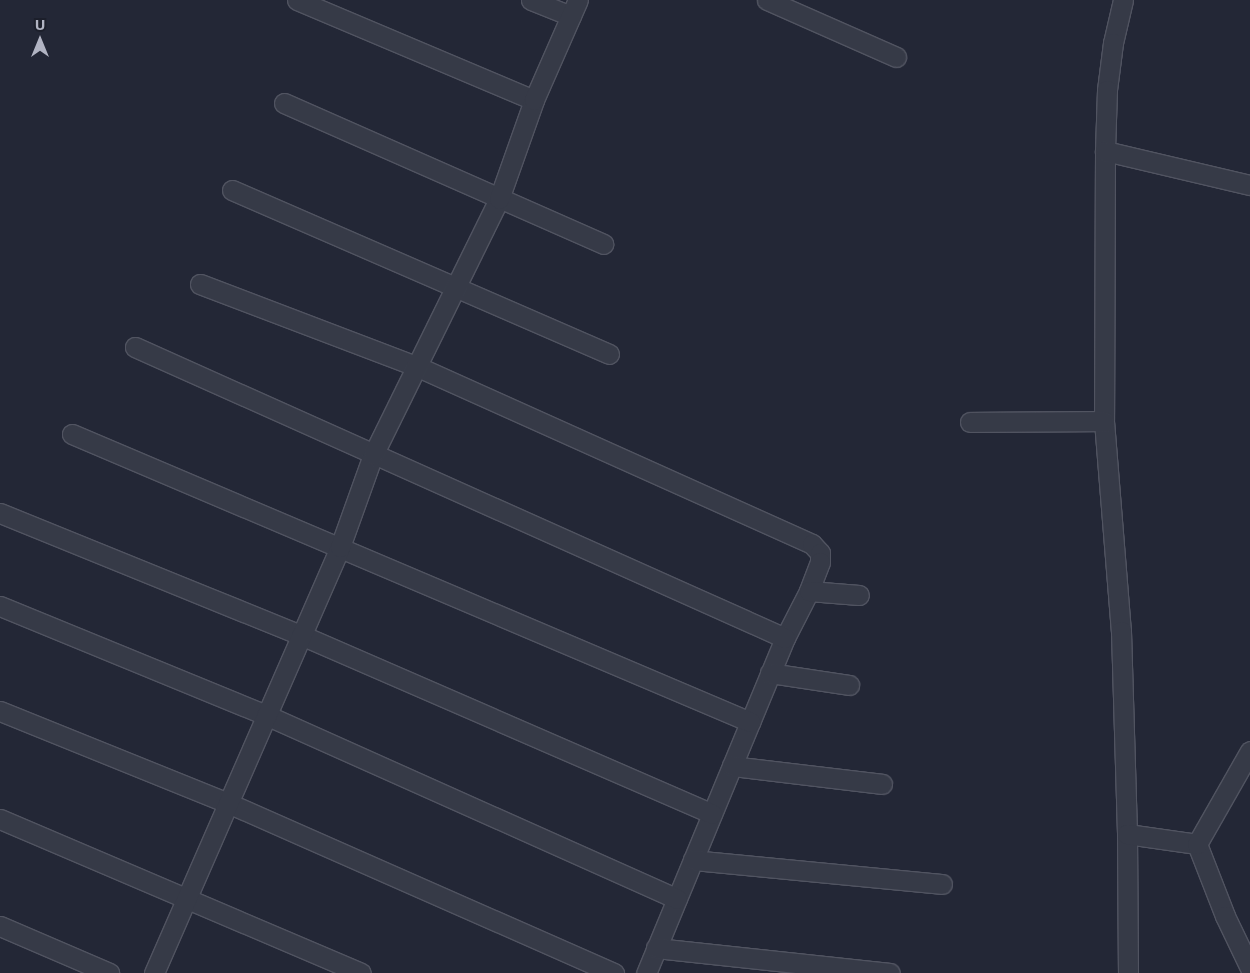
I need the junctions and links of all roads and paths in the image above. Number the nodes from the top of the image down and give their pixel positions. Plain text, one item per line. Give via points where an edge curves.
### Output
1 (297, 0) edge
2 (531, 0) edge
3 (767, 0) edge
4 (1123, 0) edge
5 (574, 8) edge
6 (896, 57) dead end
7 (534, 100) junction
8 (284, 103) dead end
9 (1105, 151) junction
10 (1250, 185) edge
11 (232, 190) dead end
12 (499, 199) junction
13 (603, 244) dead end
14 (200, 284) dead end
15 (454, 288) junction
16 (135, 347) dead end
17 (609, 354) dead end
18 (416, 366) junction
19 (1104, 421) junction
20 (970, 422) dead end
21 (72, 434) dead end
22 (373, 455) junction
23 (0, 513) edge
24 (340, 547) junction
25 (808, 591) junction
26 (859, 595) dead end
27 (0, 606) edge
28 (301, 635) junction
29 (785, 638) junction
30 (770, 674) junction
31 (849, 685) dead end
32 (0, 711) edge
33 (266, 716) junction
34 (750, 722) junction
35 (1250, 751) edge
36 (732, 766) junction
37 (882, 784) dead end
38 (228, 802) junction
39 (712, 814) junction
40 (0, 819) edge
41 (1128, 834) junction
42 (1198, 844) junction
43 (693, 860) junction
44 (942, 884) dead end
45 (187, 898) junction
46 (677, 899) junction
47 (0, 926) edge
48 (656, 948) junction
49 (1250, 968) edge
50 (109, 973) edge
51 (154, 973) edge
52 (361, 973) edge
53 (614, 973) edge
54 (646, 973) edge
55 (890, 973) edge
56 (1128, 973) edge

1 - 7 street
2 - 5 street
3 - 6 street
4 - 9 street via 1107,90
5 - 7 street
7 - 12 street
8 - 12 street
9 - 10 street
9 - 19 street
11 - 15 street
12 - 13 street
12 - 15 street
14 - 18 street
15 - 17 street
15 - 18 street
16 - 22 street
18 - 22 street
18 - 25 street via 812,544 821,557
19 - 20 street
19 - 41 street via 1121,632
21 - 24 street
22 - 24 street
22 - 29 street
23 - 28 street
24 - 28 street
24 - 34 street
25 - 26 street
25 - 29 street
27 - 33 street
28 - 33 street
28 - 39 street
29 - 30 street
30 - 31 street
30 - 34 street
32 - 38 street
33 - 38 street
33 - 46 street
34 - 36 street
35 - 42 street
36 - 37 street
36 - 39 street
38 - 45 street
38 - 53 street
39 - 43 street
40 - 45 street
41 - 42 street
41 - 56 street
42 - 49 street via 1225,916
43 - 44 street
43 - 46 street
45 - 51 street
45 - 52 street
46 - 48 street
47 - 50 street
48 - 54 street
48 - 55 street

